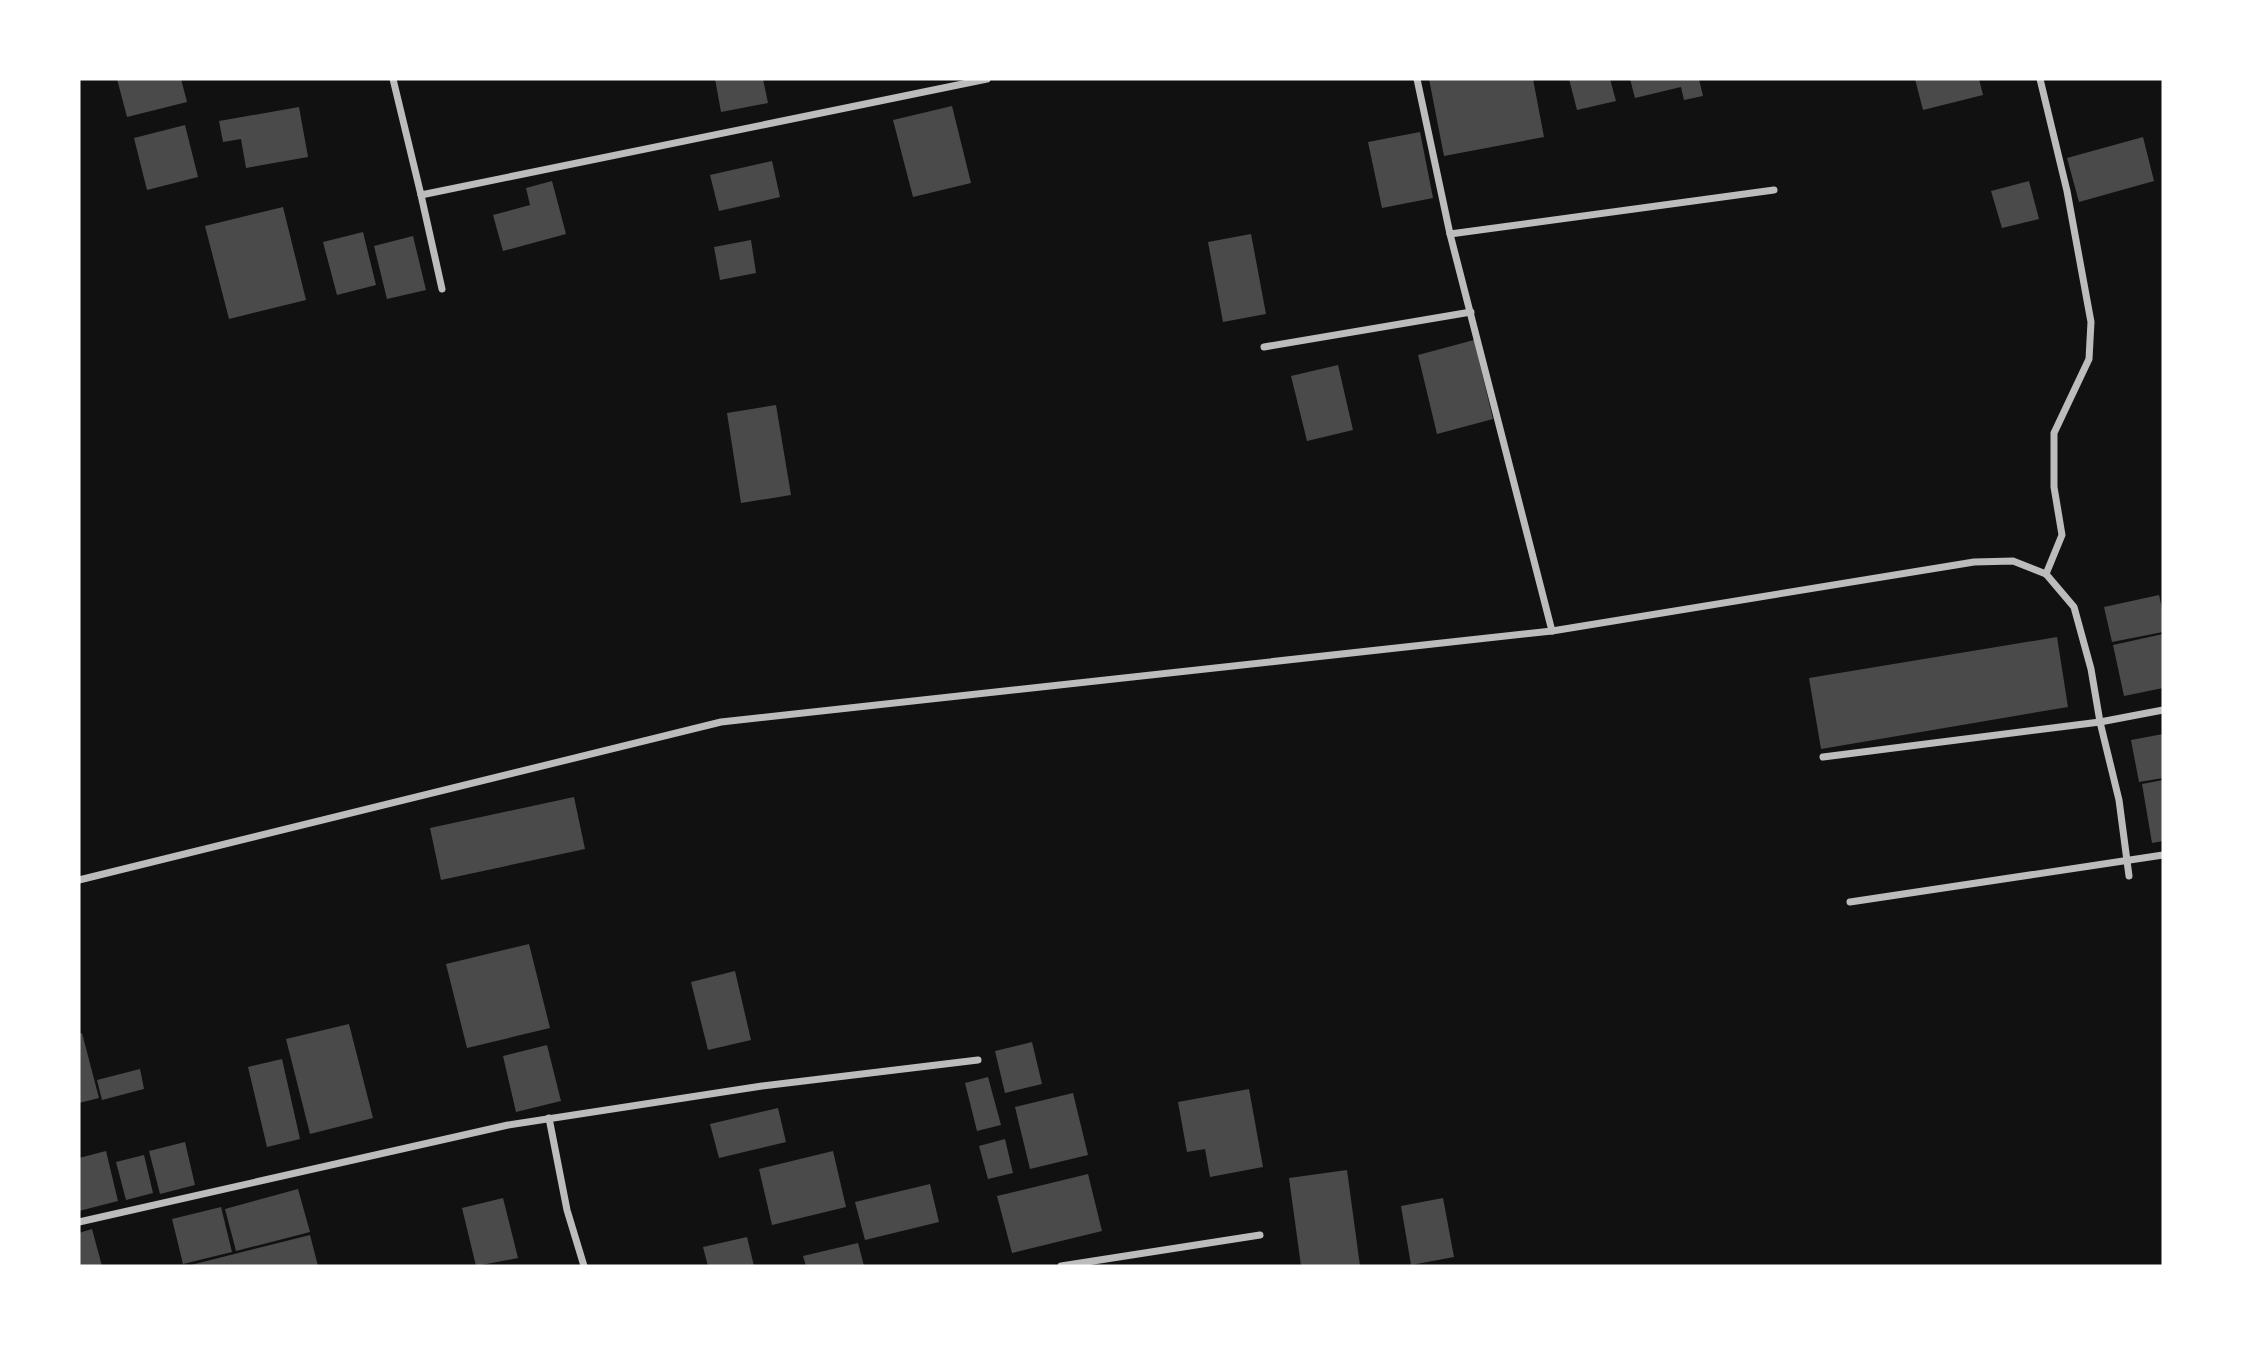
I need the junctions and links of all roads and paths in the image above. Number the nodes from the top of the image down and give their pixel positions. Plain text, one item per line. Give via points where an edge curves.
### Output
1 (393, 79) edge
2 (987, 79) edge
3 (1417, 79) edge
4 (2040, 79) edge
5 (1774, 190) dead end
6 (421, 195) junction
7 (1450, 234) junction
8 (442, 289) dead end
9 (1471, 312) junction
10 (1264, 347) dead end
11 (2046, 575) junction
12 (1552, 631) junction
13 (2163, 710) edge
14 (2100, 722) junction
15 (1823, 757) dead end
16 (2163, 855) edge
17 (2128, 862) junction
18 (2129, 876) dead end
19 (79, 880) edge
20 (1850, 902) dead end
21 (978, 1060) dead end
22 (549, 1118) junction
23 (79, 1222) edge
24 (1260, 1235) dead end
25 (584, 1266) edge
26 (1061, 1266) edge

1 - 6 street
2 - 6 street
3 - 7 street
4 - 11 street via 2091,322 2089,359 2054,433 2054,487 2062,534
5 - 7 street
6 - 8 street
7 - 9 street
9 - 10 street
9 - 12 street
11 - 12 street via 2013,561 1974,562
11 - 14 street via 2074,607
12 - 19 street via 721,722
13 - 14 street
14 - 15 street
14 - 17 street
16 - 17 street
17 - 18 street
17 - 20 street
21 - 22 street
22 - 23 street
22 - 25 street via 567,1210
24 - 26 street

